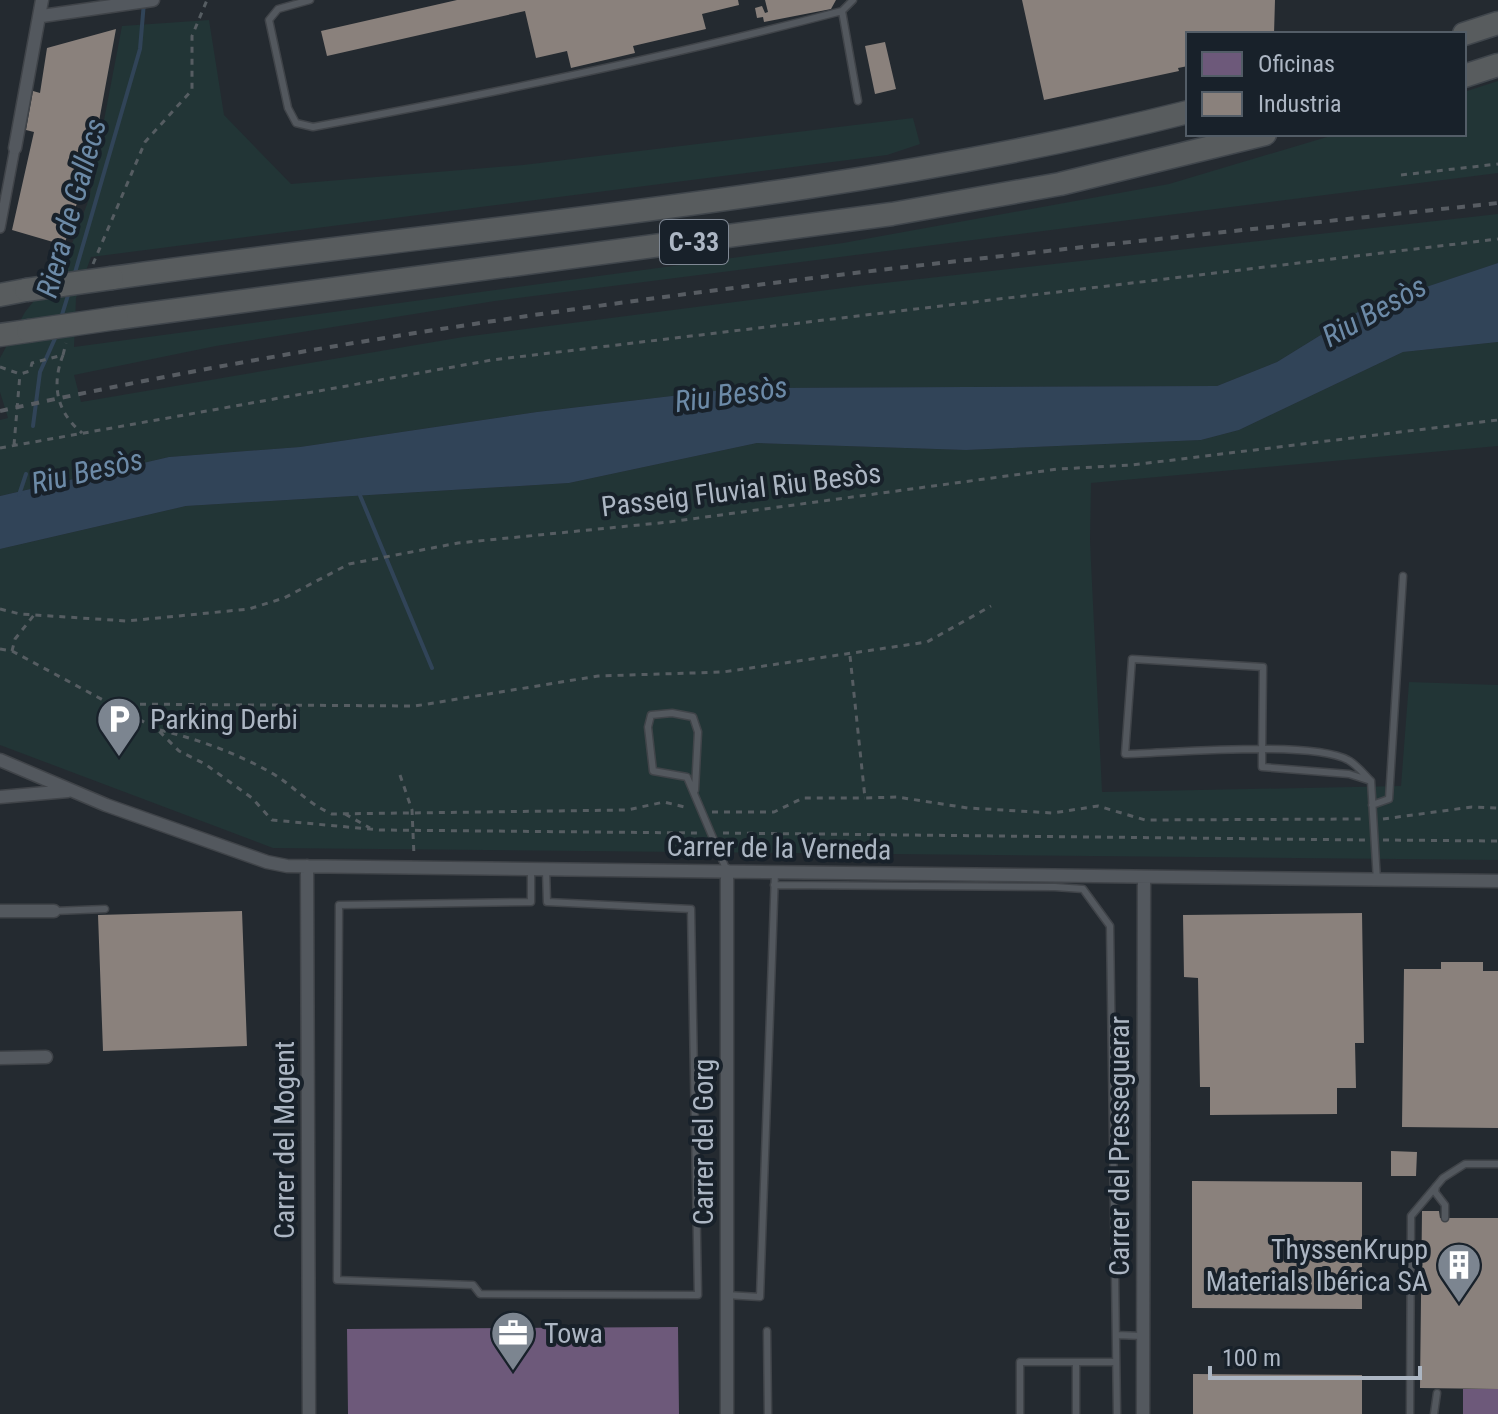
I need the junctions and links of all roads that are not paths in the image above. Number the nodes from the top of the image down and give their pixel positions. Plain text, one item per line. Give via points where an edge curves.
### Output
1 (42, 0) edge
2 (153, 0) edge
3 (310, 0) edge
4 (853, 0) edge
5 (842, 11) junction
6 (42, 16) junction
7 (1498, 23) edge
8 (1466, 33) edge
9 (1498, 65) edge
10 (1466, 75) edge
11 (858, 101) dead end
12 (1186, 112) edge
13 (1257, 136) edge
14 (15, 148) joint
15 (0, 228) edge
16 (0, 295) edge
17 (0, 335) edge
18 (1403, 576) dead end
19 (1262, 751) junction
20 (0, 760) edge
21 (27, 771) junction
22 (1371, 781) junction
23 (695, 790) junction
24 (72, 791) junction
25 (5, 797) edge
26 (1372, 805) junction
27 (307, 866) junction
28 (531, 870) junction
29 (546, 870) junction
30 (727, 871) junction
31 (775, 878) junction
32 (1144, 878) junction
33 (1377, 881) junction
34 (1498, 881) edge
35 (105, 909) dead end
36 (0, 911) edge
37 (54, 911) joint
38 (46, 1057) dead end
39 (0, 1058) edge
40 (1498, 1164) edge
41 (1436, 1186) junction
42 (1445, 1218) dead end
43 (726, 1295) junction
44 (767, 1331) dead end
45 (1117, 1335) junction
46 (1142, 1336) junction
47 (1116, 1362) junction
48 (1076, 1365) junction
49 (1437, 1393) dead end
50 (309, 1414) edge
51 (727, 1414) edge
52 (768, 1414) edge
53 (1020, 1414) edge
54 (1076, 1414) edge
55 (1117, 1414) edge
56 (1143, 1414) edge
57 (1410, 1414) edge
58 (1434, 1414) edge

1 - 6 street
2 - 6 street
3 - 5 lane via 278,9 269,20 288,108 296,123 313,127 532,86
4 - 5 lane
5 - 11 lane
6 - 14 street
7 - 8 highway
9 - 10 highway
12 - 16 highway, C-33, bridge via 998,155 827,184
13 - 17 highway, C-33, bridge via 1060,184 892,214
14 - 15 street
18 - 26 lane via 1389,799
19 - 19 lane via 1125,754 1132,659 1263,667
19 - 22 lane via 1313,750 1349,760
19 - 22 lane via 1262,767 1349,774
20 - 21 street, Carrer de la Verneda
21 - 24 street, Carrer de la Verneda
21 - 25 street, Carrer de la Verneda via 26,786
22 - 26 lane
23 - 23 lane via 698,732 693,717 651,715 653,771 687,777
23 - 30 lane
24 - 25 street, Carrer de la Verneda
24 - 27 street, Carrer de la Verneda via 267,862
26 - 33 lane
27 - 28 street, Carrer de la Verneda
27 - 50 street, Carrer del Mogent
28 - 29 street, Carrer de la Verneda
28 - 29 lane via 531,902 339,905 337,1280 473,1285 480,1294 698,1295 691,909 547,902
29 - 30 street, Carrer de la Verneda
30 - 31 street, Carrer de la Verneda
30 - 43 street, Carrer del Gorg
31 - 32 street, Carrer de la Verneda
31 - 43 lane via 760,1297
31 - 45 lane via 1083,889 1095,902 1110,926
32 - 33 street, Carrer de la Verneda
32 - 46 street, Carrer del Presseguerar
33 - 34 street, Carrer de la Verneda
35 - 37 lane
36 - 37 street
38 - 39 street
40 - 41 lane via 1465,1164
41 - 42 lane
41 - 57 lane via 1411,1216
43 - 51 street, Carrer del Gorg
44 - 52 lane
45 - 46 lane
45 - 47 lane
46 - 56 street, Carrer del Presseguerar
47 - 48 lane
47 - 55 lane
48 - 53 lane via 1020,1362
48 - 54 lane
49 - 58 lane

